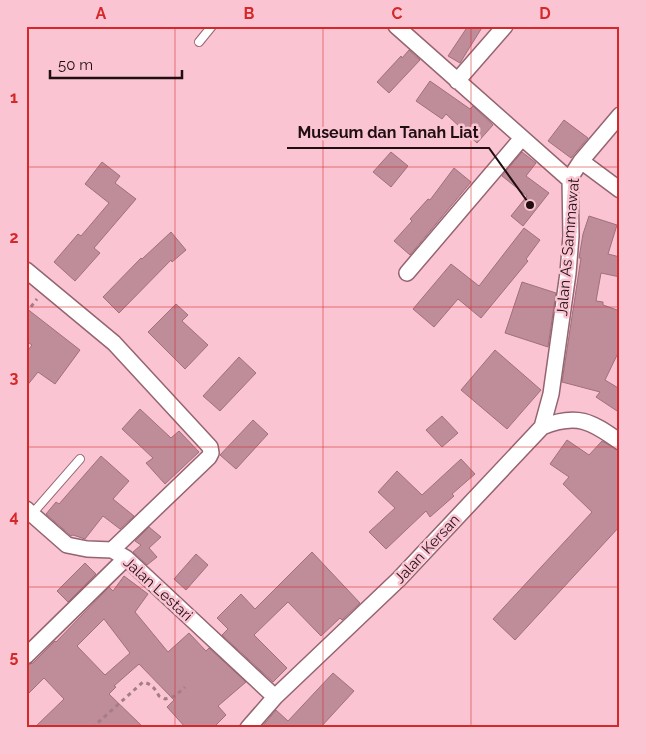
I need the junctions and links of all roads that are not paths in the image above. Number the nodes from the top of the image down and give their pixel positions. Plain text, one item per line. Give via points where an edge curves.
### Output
1 (212, 26) edge
2 (396, 26) edge
3 (505, 26) edge
4 (199, 42) dead end
5 (457, 81) junction
6 (620, 116) edge
7 (522, 138) junction
8 (581, 161) junction
9 (571, 181) junction
10 (620, 190) edge
11 (26, 270) edge
12 (407, 273) dead end
13 (551, 394) junction
14 (571, 418) junction
15 (542, 427) junction
16 (620, 442) edge
17 (80, 459) dead end
18 (29, 512) edge
19 (112, 550) junction
20 (126, 558) junction
21 (26, 656) edge
22 (275, 697) junction
23 (248, 728) edge

1 - 4 lane
2 - 5 street
3 - 5 street
5 - 7 street
6 - 8 street, Jalan As Sammawat
7 - 9 street
7 - 12 street
8 - 9 street, Jalan As Sammawat
8 - 10 street
9 - 13 street, Jalan As Sammawat via 568,273
11 - 19 street via 114,343 210,447 209,457
13 - 14 street
13 - 15 street, Jalan As Sammawat
14 - 15 street, Jalan Kersan
14 - 16 street via 605,431
15 - 22 street, Jalan Kersan via 399,579
17 - 18 lane
18 - 19 street, Jalan Lestari via 67,545
19 - 20 street, Jalan Lestari
20 - 21 street
20 - 22 street, Jalan Lestari
22 - 23 street, Jalan Kersan

